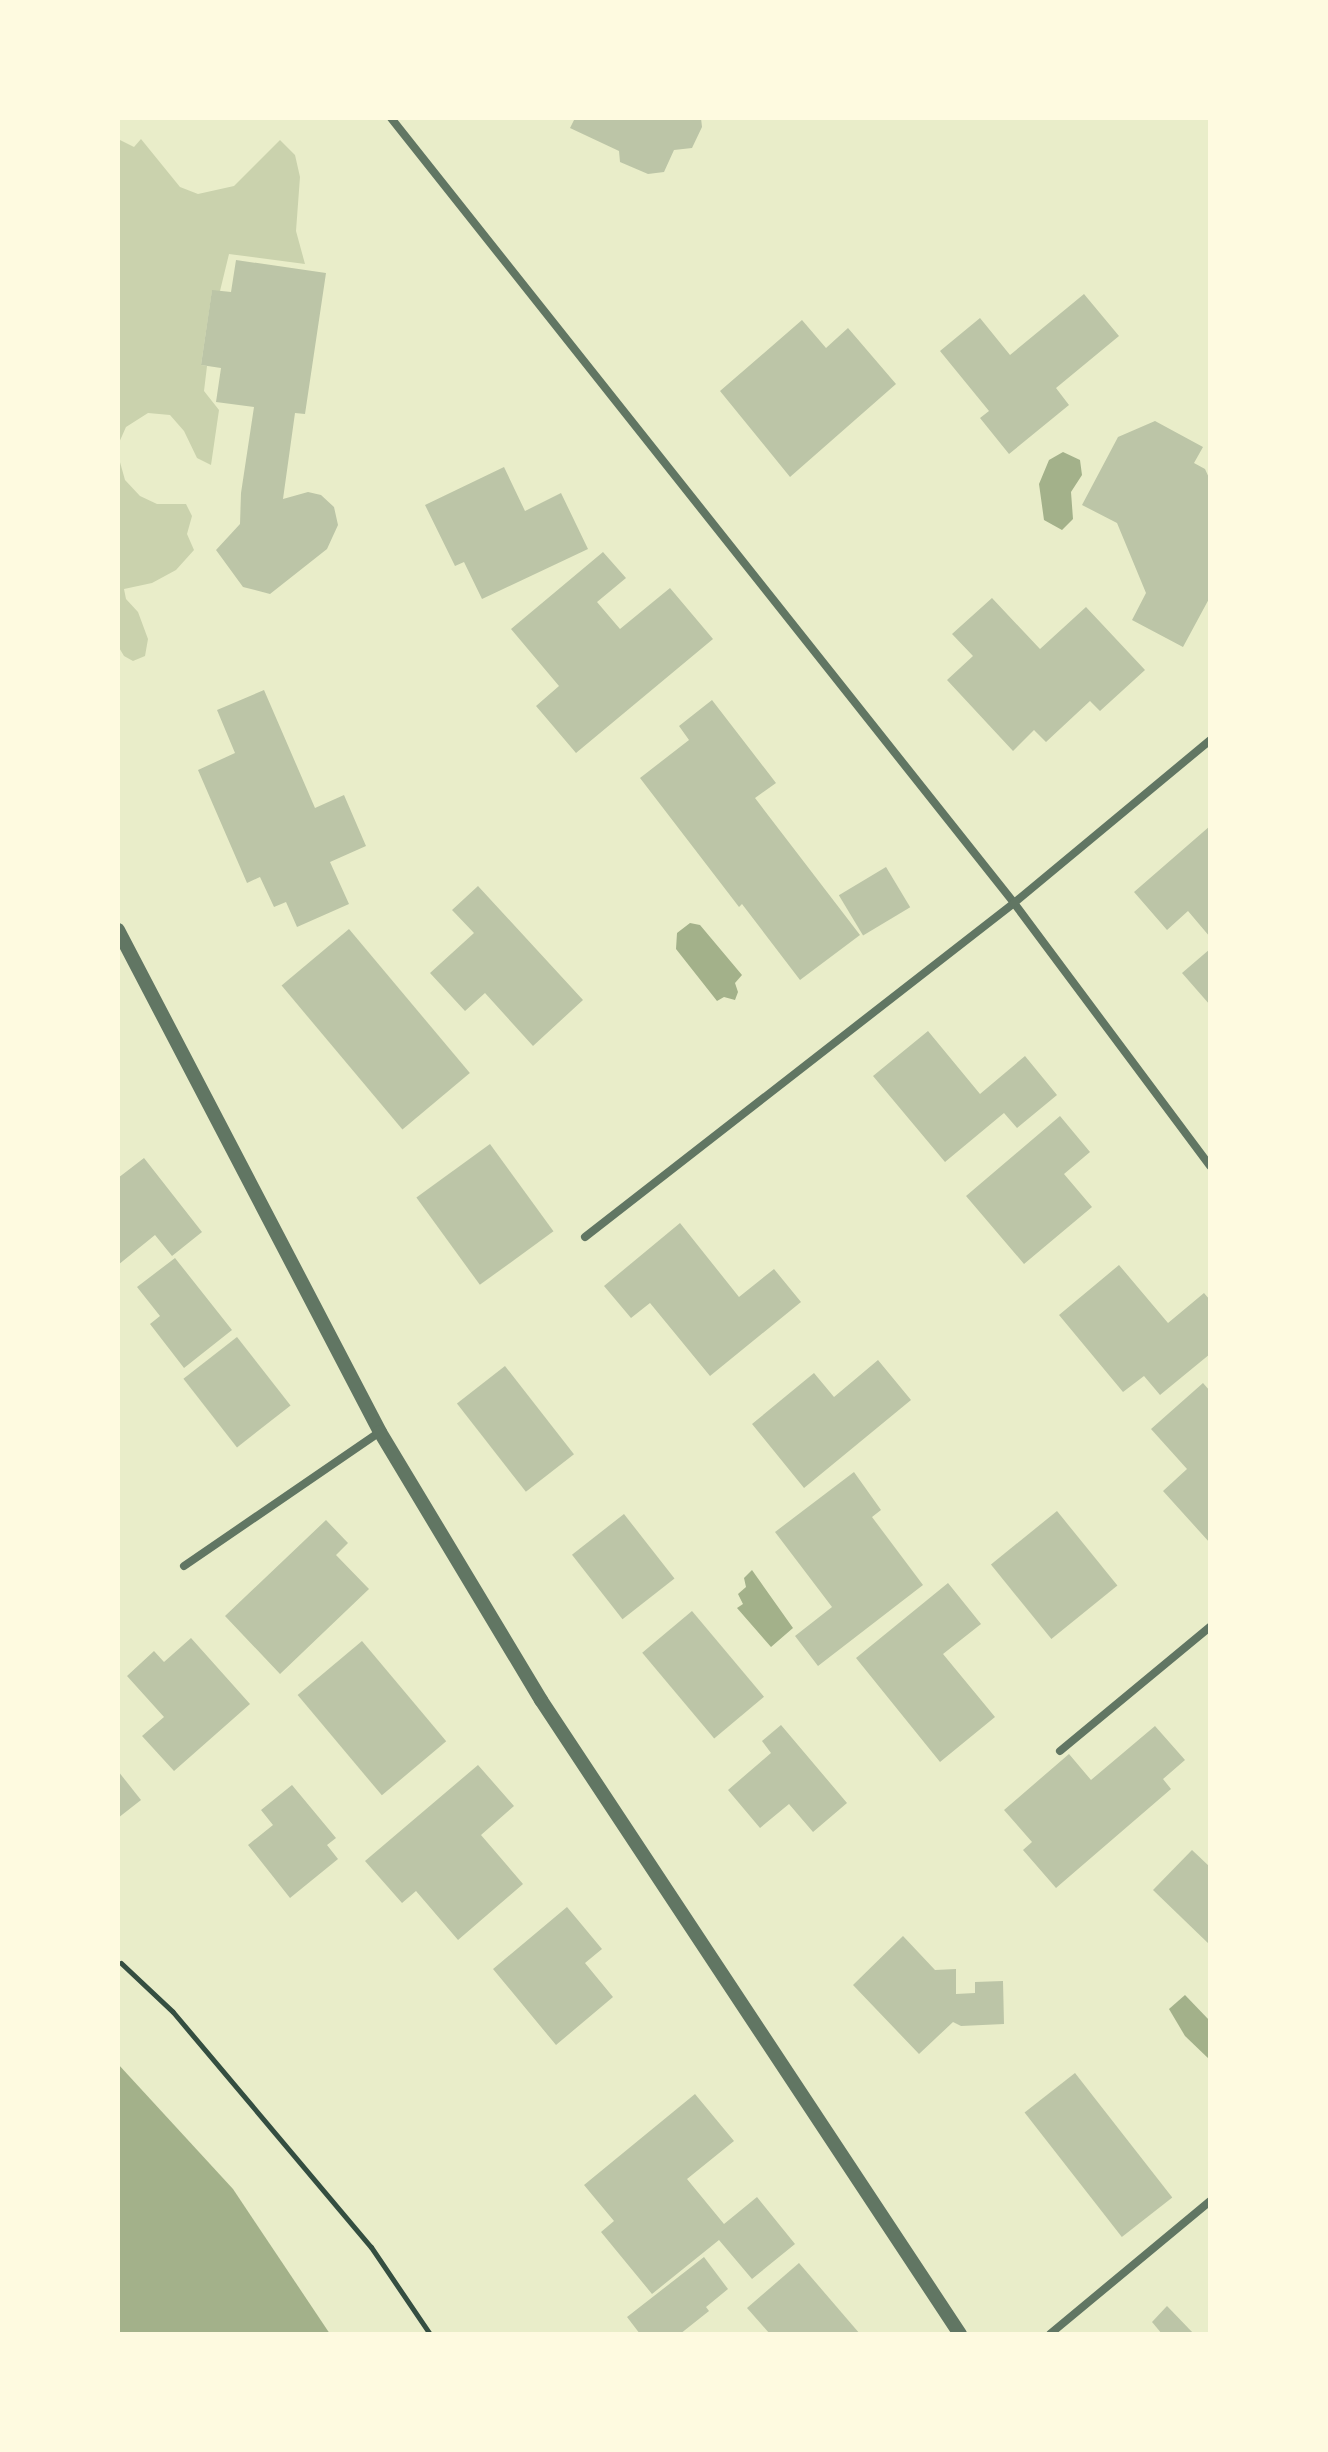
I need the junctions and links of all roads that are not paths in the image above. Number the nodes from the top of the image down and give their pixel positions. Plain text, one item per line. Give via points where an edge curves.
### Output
1 (391, 118) edge
2 (1210, 740) edge
3 (1014, 903) junction
4 (118, 930) edge
5 (1210, 1166) edge
6 (585, 1237) dead end
7 (380, 1432) junction
8 (184, 1566) dead end
9 (1210, 1627) edge
10 (1060, 1751) dead end
11 (1210, 2201) edge
12 (960, 2334) edge
13 (1050, 2334) edge

1 - 3 street
2 - 3 street
3 - 5 street
3 - 6 street
4 - 7 street
7 - 8 street
7 - 12 street via 541,1700
9 - 10 street
11 - 13 street

